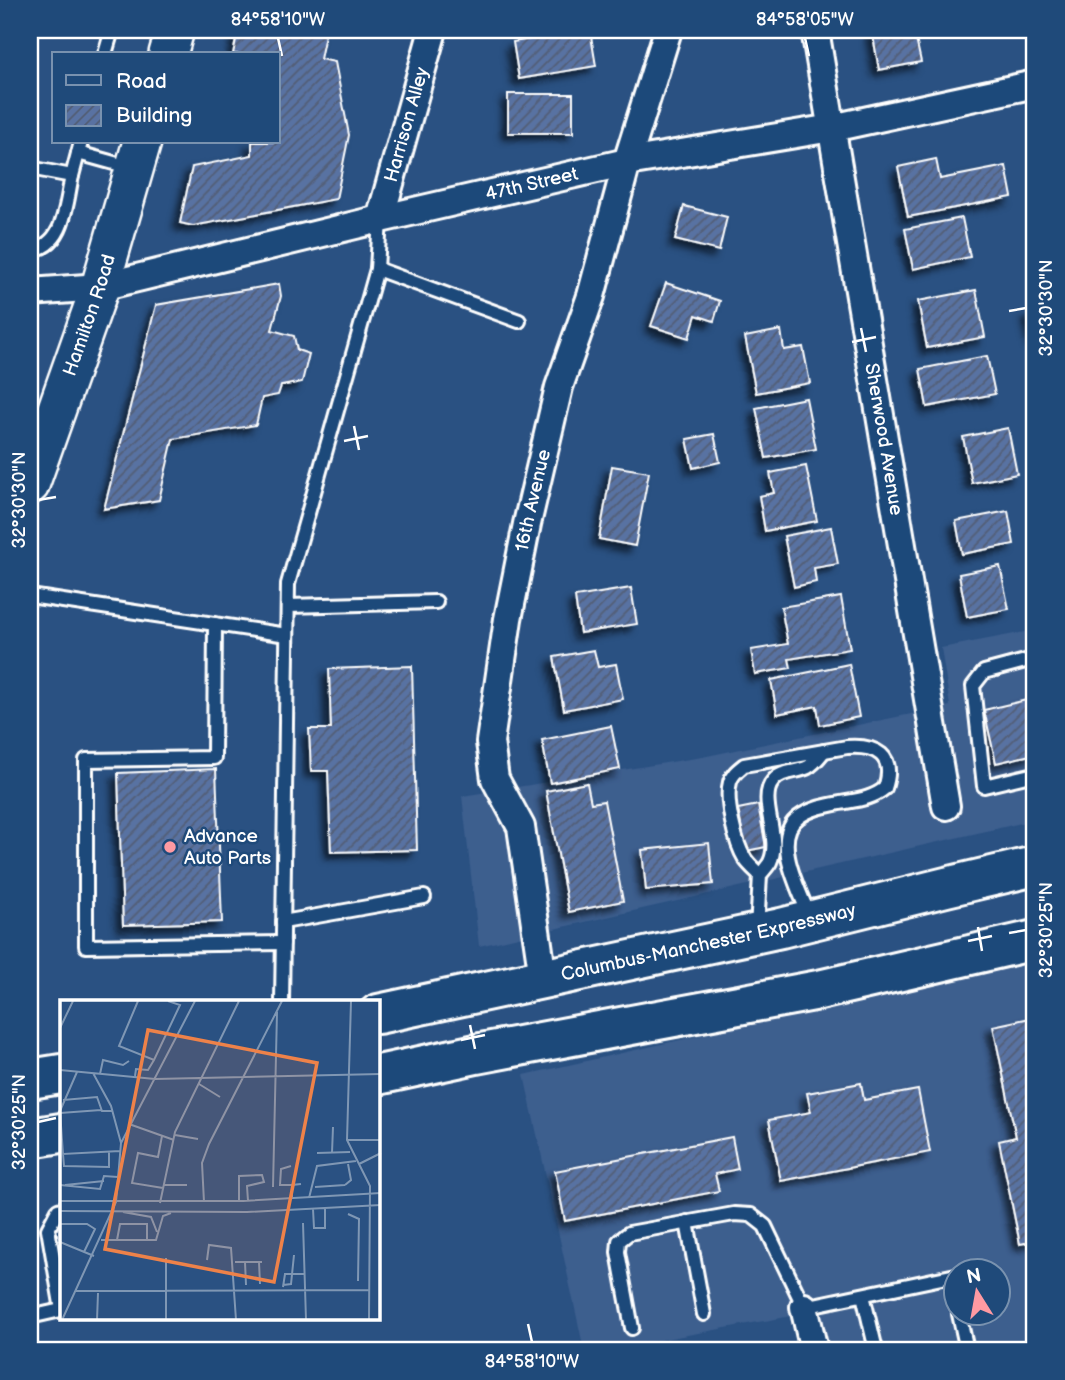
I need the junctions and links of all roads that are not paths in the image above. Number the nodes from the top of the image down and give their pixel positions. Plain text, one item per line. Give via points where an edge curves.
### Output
1 (112, 30) edge
2 (175, 30) edge
3 (433, 30) edge
4 (668, 30) edge
5 (815, 30) edge
6 (106, 52) edge
7 (169, 52) edge
8 (1035, 84) edge
9 (832, 128) junction
10 (80, 147) edge
11 (139, 155) edge
12 (627, 162) junction
13 (30, 168) edge
14 (72, 176) junction
15 (380, 219) junction
16 (30, 250) edge
17 (377, 269) junction
18 (100, 287) junction
19 (30, 292) edge
20 (519, 321) dead end
21 (30, 485) edge
22 (30, 596) edge
23 (436, 603) dead end
24 (288, 606) junction
25 (215, 624) junction
26 (287, 635) junction
27 (1033, 659) dead end
28 (824, 751) junction
29 (1035, 774) edge
30 (946, 806) dead end
31 (1035, 866) edge
32 (760, 875) junction
33 (424, 897) dead end
34 (812, 920) junction
35 (284, 922) junction
36 (756, 933) junction
37 (1035, 940) edge
38 (283, 943) junction
39 (543, 978) junction
40 (282, 1000) edge
41 (380, 1014) edge
42 (60, 1074) edge
43 (380, 1076) edge
44 (30, 1079) edge
45 (60, 1133) edge
46 (30, 1138) edge
47 (60, 1209) edge
48 (687, 1222) junction
49 (942, 1278) edge
50 (863, 1294) junction
51 (60, 1298) edge
52 (804, 1307) junction
53 (60, 1310) edge
54 (705, 1314) dead end
55 (30, 1317) edge
56 (632, 1328) dead end
57 (962, 1328) edge
58 (814, 1350) edge
59 (876, 1350) edge
60 (967, 1350) edge

1 - 6 lane
2 - 7 street
3 - 15 street, Harrison Alley
4 - 12 street, 16th Avenue
5 - 9 street, Sherwood Avenue
8 - 9 street, 47th Street
9 - 12 street, 47th Street
9 - 30 street, Sherwood Avenue
10 - 11 lane
10 - 14 lane
11 - 18 street, Hamilton Road
12 - 15 street, 47th Street
12 - 39 street, 16th Avenue via 541,461 508,619 490,741 495,779 521,827
13 - 14 lane
14 - 16 lane via 61,225 51,241
15 - 17 lane
15 - 18 street, 47th Street
17 - 20 lane
17 - 24 lane via 288,584
18 - 19 street, 47th Street
18 - 21 street, Hamilton Road
22 - 25 lane
23 - 24 lane
24 - 26 lane
25 - 26 lane
25 - 38 lane via 214,758 86,760 86,946
26 - 35 lane
27 - 29 lane via 984,672 973,687 984,786
28 - 32 lane via 808,767 773,779 768,790 773,848 771,861
28 - 32 lane via 744,765 730,781 728,799 740,850
28 - 34 lane via 863,746 877,751 889,767 885,788 875,796 812,809 788,828 787,858
31 - 34 main road, Columbus-Manchester Expressway
32 - 36 lane
33 - 35 lane
34 - 36 main road, Columbus-Manchester Expressway
35 - 38 lane
36 - 39 main road, Columbus-Manchester Expressway
37 - 43 main road via 819,990
38 - 40 lane
39 - 41 main road, Columbus-Manchester Expressway
42 - 44 main road
45 - 46 main road
47 - 51 lane via 48,1229
48 - 52 lane via 751,1215 765,1226
48 - 54 lane
48 - 56 lane via 629,1233 619,1241
49 - 50 lane
50 - 52 lane
50 - 59 lane
52 - 58 street
53 - 55 lane
57 - 60 lane

